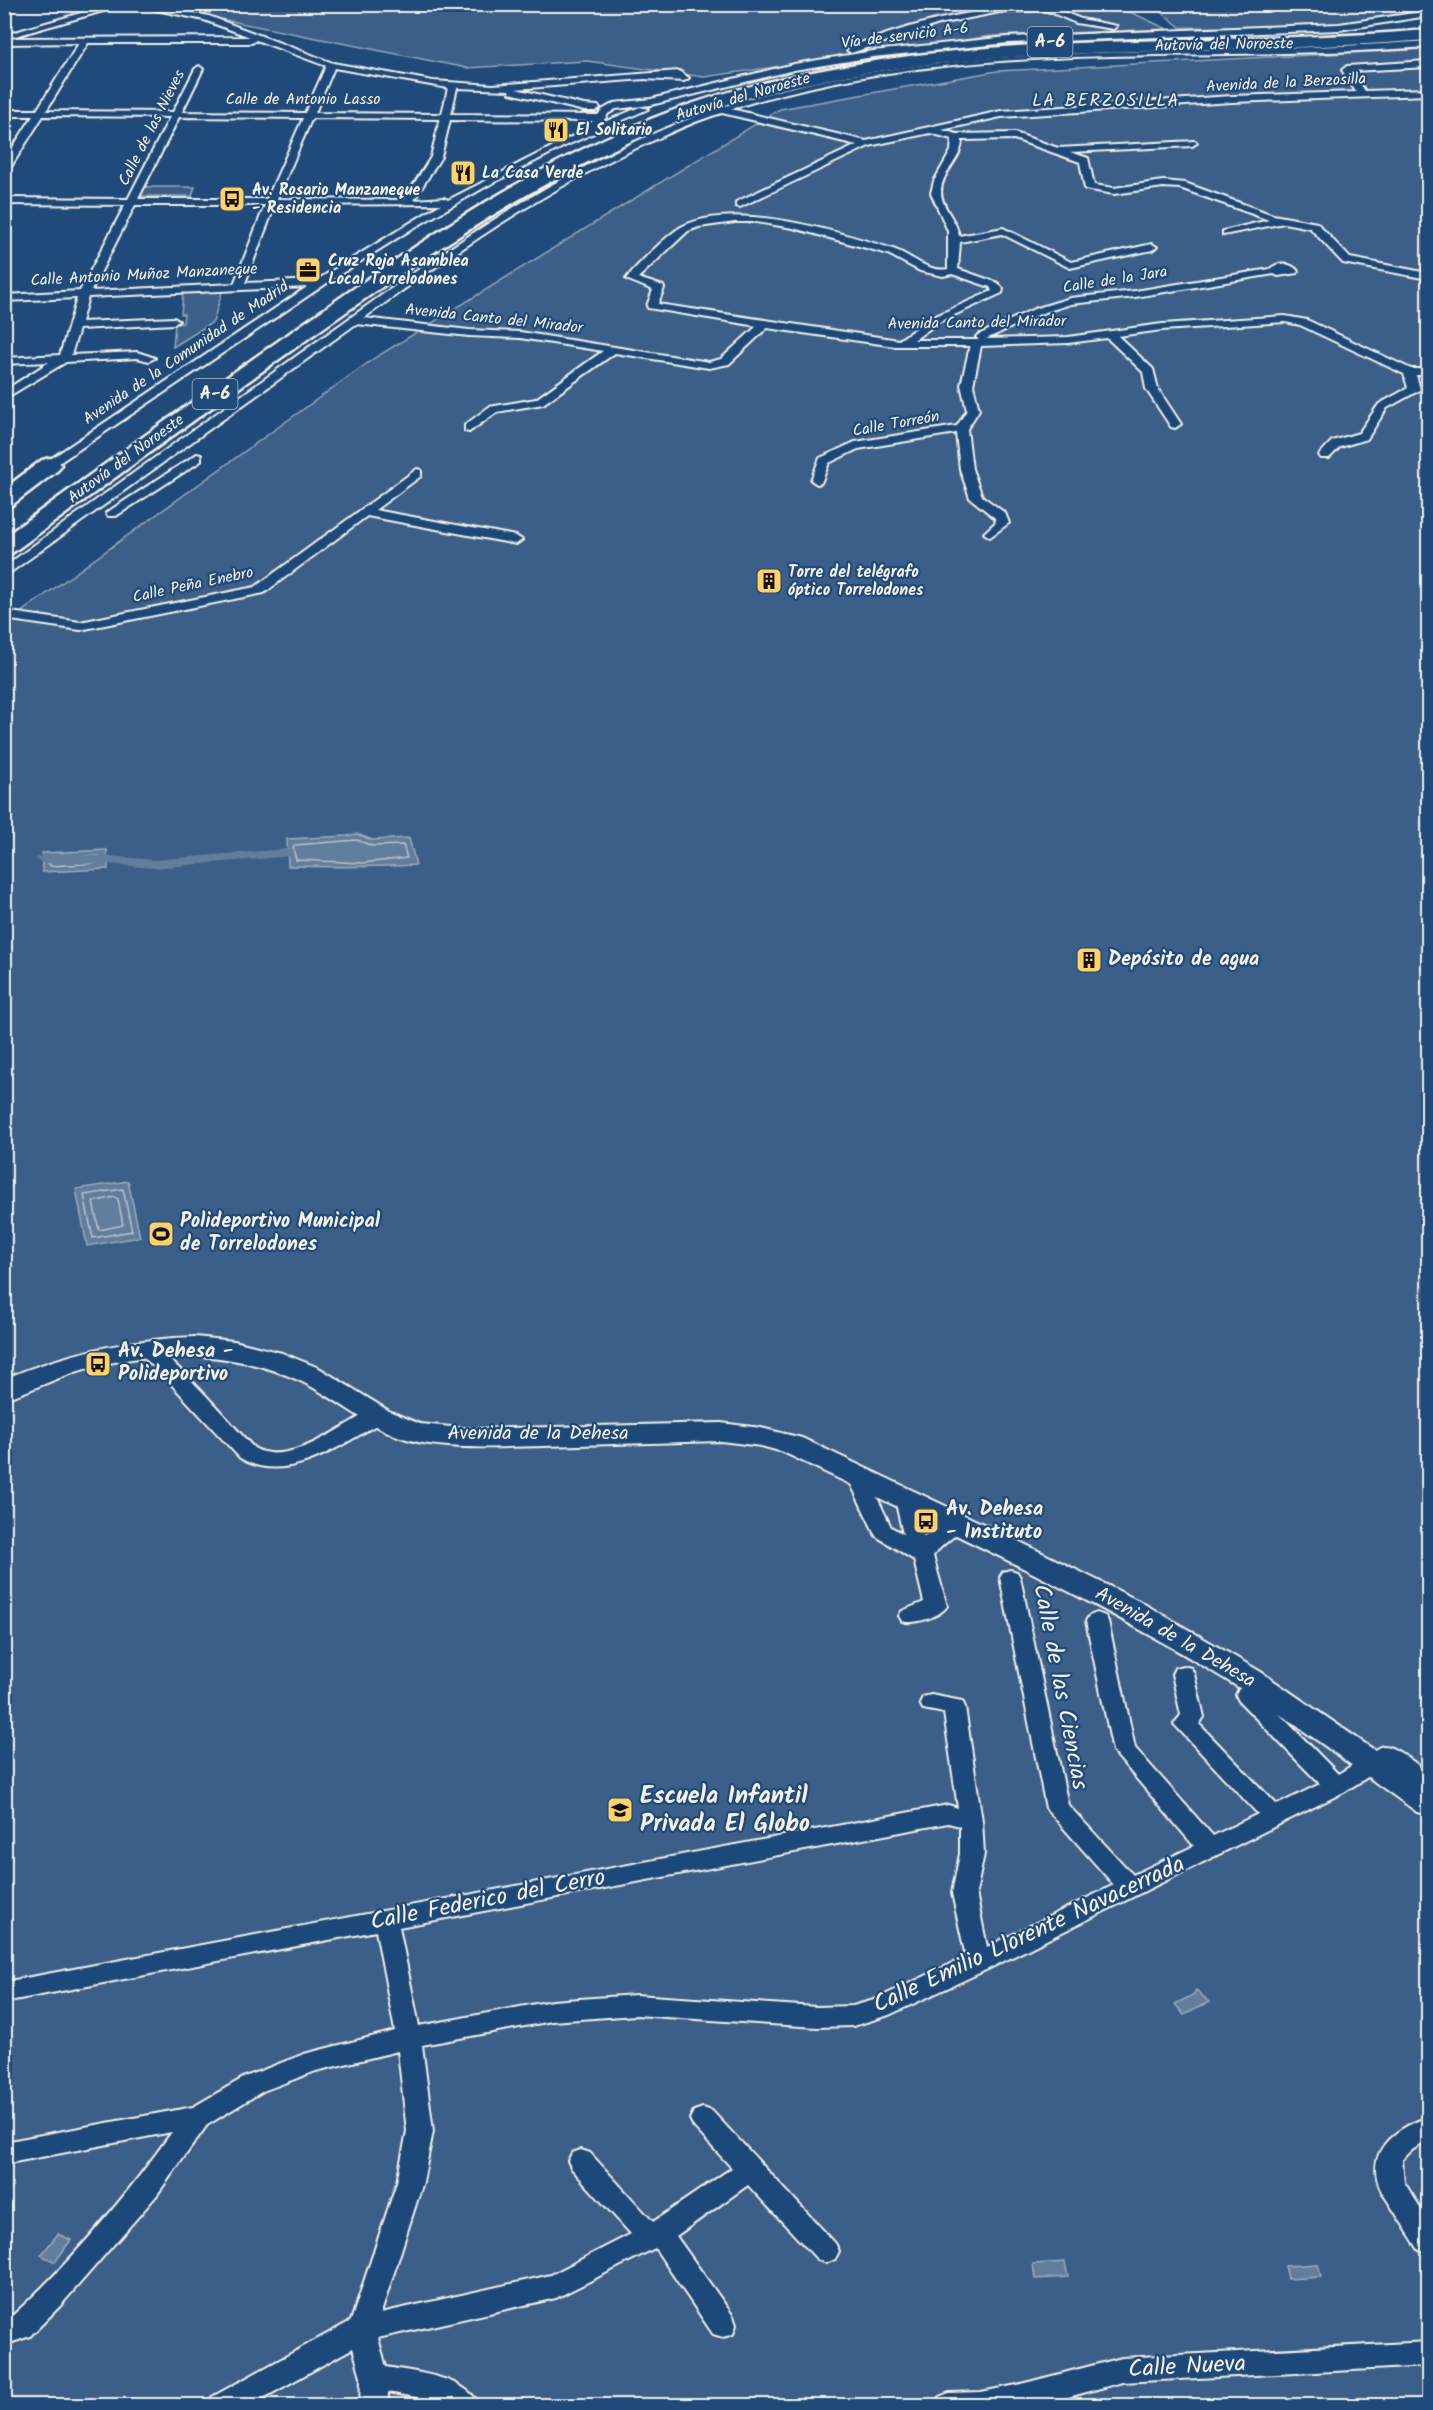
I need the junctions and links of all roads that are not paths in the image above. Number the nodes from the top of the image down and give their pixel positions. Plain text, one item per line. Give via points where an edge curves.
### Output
1 (124, 4) edge
2 (132, 4) edge
3 (1073, 4) edge
4 (1046, 7) junction
5 (1428, 14) edge
6 (1428, 25) edge
7 (72, 29) junction
8 (1247, 31) junction
9 (1428, 35) edge
10 (4, 36) edge
11 (4, 40) edge
12 (85, 40) junction
13 (266, 40) junction
14 (1428, 43) edge
15 (1035, 50) junction
16 (815, 63) junction
17 (1428, 64) edge
18 (331, 65) junction
19 (199, 69) dead end
20 (646, 76) dead end
21 (453, 86) junction
22 (710, 87) junction
23 (493, 88) junction
24 (1428, 92) edge
25 (1362, 94) junction
26 (609, 108) junction
27 (721, 110) junction
28 (4, 113) edge
29 (39, 113) junction
30 (175, 114) junction
31 (310, 114) junction
32 (445, 116) junction
33 (600, 118) junction
34 (930, 129) junction
35 (577, 137) junction
36 (957, 137) junction
37 (1192, 143) dead end
38 (866, 144) junction
39 (1052, 150) junction
40 (4, 170) edge
41 (455, 198) junction
42 (4, 201) edge
43 (132, 202) junction
44 (271, 202) junction
45 (407, 203) junction
46 (740, 204) dead end
47 (426, 214) junction
48 (1282, 220) junction
49 (1227, 233) dead end
50 (955, 240) junction
51 (1152, 247) dead end
52 (953, 271) junction
53 (1275, 271) dead end
54 (1428, 276) edge
55 (321, 282) junction
56 (238, 287) junction
57 (84, 294) junction
58 (4, 298) edge
59 (354, 320) junction
60 (174, 321) dead end
61 (765, 324) junction
62 (76, 326) junction
63 (1109, 334) junction
64 (902, 343) junction
65 (971, 343) junction
66 (612, 350) junction
67 (65, 357) junction
68 (149, 358) dead end
69 (4, 361) edge
70 (1409, 372) junction
71 (1428, 372) edge
72 (1414, 389) junction
73 (1428, 391) edge
74 (4, 396) edge
75 (1174, 423) dead end
76 (469, 428) dead end
77 (961, 429) junction
78 (1325, 455) dead end
79 (197, 458) dead end
80 (50, 465) junction
81 (417, 473) dead end
82 (817, 480) dead end
83 (4, 495) edge
84 (110, 495) junction
85 (4, 500) edge
86 (132, 500) junction
87 (365, 512) junction
88 (112, 513) dead end
89 (4, 521) edge
90 (990, 533) dead end
91 (516, 540) dead end
92 (4, 548) edge
93 (4, 573) edge
94 (4, 615) edge
95 (144, 1349) junction
96 (4, 1390) edge
97 (377, 1416) junction
98 (856, 1474) junction
99 (905, 1499) junction
100 (956, 1523) junction
101 (920, 1553) junction
102 (1010, 1577) dead end
103 (910, 1616) dead end
104 (1097, 1621) dead end
105 (1183, 1674) dead end
106 (1247, 1695) dead end
107 (932, 1703) dead end
108 (1379, 1759) junction
109 (1428, 1784) edge
110 (1336, 1786) junction
111 (1428, 1803) edge
112 (1274, 1816) junction
113 (971, 1821) junction
114 (1210, 1848) junction
115 (1130, 1887) junction
116 (386, 1919) junction
117 (980, 1962) junction
118 (4, 1992) edge
119 (409, 2038) junction
120 (198, 2117) junction
121 (703, 2119) dead end
122 (1428, 2128) edge
123 (4, 2153) edge
124 (581, 2161) dead end
125 (750, 2169) junction
126 (655, 2235) junction
127 (1428, 2242) edge
128 (826, 2251) dead end
129 (723, 2325) dead end
130 (362, 2329) junction
131 (4, 2334) edge
132 (1428, 2354) edge
133 (375, 2377) junction
134 (1019, 2402) edge
135 (222, 2406) edge
136 (374, 2406) edge
137 (466, 2406) edge
138 (949, 2406) edge

1 - 7 street
2 - 13 street via 206,18
3 - 4 street
4 - 8 street via 1063,17 1116,26
4 - 16 street via 987,11 915,26
5 - 8 street, Vía de servicio A-6 via 1339,27
6 - 89 highway, Autovía del Noroeste / A-6 via 1351,32 1087,40 943,50 801,72 678,104 633,120 566,153 399,244
7 - 10 street
7 - 11 street
7 - 12 street
8 - 16 street, Vía de servicio A-6 via 1008,40
9 - 15 highway, Autovía del Noroeste / A-6 via 1289,44
12 - 13 street
12 - 29 street
13 - 18 street
14 - 15 highway
14 - 27 street via 1359,49 1098,54 945,64 850,78
15 - 92 highway, Autovía del Noroeste / A-6 via 883,65 757,90 648,126 486,209 429,246 190,412
16 - 22 street, Vía de servicio A-6
17 - 25 street via 1350,68 1347,70
18 - 21 street
18 - 31 street
19 - 30 street, Calle de las Nieves
20 - 23 street
21 - 23 street
21 - 32 street
22 - 26 street
22 - 35 street, Avenida de la Comunidad de Madrid via 658,103
23 - 26 street via 584,108
24 - 25 street, Avenida de la Berzosilla
25 - 34 street, Avenida de la Berzosilla via 1001,114
26 - 33 street
27 - 38 street, Avenida de la Berzosilla
27 - 59 street via 678,125 510,212
28 - 29 street, Calle de Antonio Lasso
29 - 30 street, Calle de Antonio Lasso
29 - 40 street
30 - 31 street, Calle de Antonio Lasso
30 - 43 street, Calle de las Nieves
31 - 32 street, Calle de Antonio Lasso
31 - 44 street
32 - 33 street, Calle de Antonio Lasso
32 - 45 street via 436,157
33 - 35 street
34 - 36 street
34 - 38 street, Avenida de la Berzosilla
35 - 41 street, Avenida de la Comunidad de Madrid
36 - 39 street via 1015,135
36 - 50 street via 958,145 937,186 940,209 951,222
37 - 39 street
38 - 46 street
39 - 48 street via 1085,160 1089,187 1114,191 1181,185
41 - 45 street
41 - 47 street, Avenida de la Comunidad de Madrid
42 - 43 street
43 - 44 street
43 - 57 street, Calle de las Nieves
44 - 45 street
44 - 56 street
45 - 47 street via 423,207
47 - 55 street, Avenida de la Comunidad de Madrid
48 - 49 street
48 - 54 street via 1313,225 1347,261
50 - 51 street via 1003,231 1070,265
50 - 52 street
52 - 61 street via 924,269 892,252 794,225 735,219 684,229 631,279 659,288 652,306
52 - 64 street via 994,285 998,293 935,320
53 - 65 street, Calle de la Jara via 1070,301 1038,311
55 - 56 street, Calle Antonio Muñoz Manzaneque
55 - 80 street, Avenida de la Comunidad de Madrid
56 - 57 street, Calle Antonio Muñoz Manzaneque
57 - 58 street, Calle Antonio Muñoz Manzaneque
57 - 62 street, Calle de las Nieves
59 - 66 street, Avenida Canto del Mirador via 520,335
59 - 84 street
60 - 62 street
61 - 64 street, Avenida Canto del Mirador
61 - 66 street, Avenida Canto del Mirador via 719,365
62 - 67 street, Calle de las Nieves
63 - 65 street, Avenida Canto del Mirador via 1068,340
63 - 70 street, Avenida Canto del Mirador via 1294,319
63 - 75 street via 1149,371 1152,389
64 - 65 street, Avenida Canto del Mirador
65 - 77 street via 967,385 973,410
66 - 76 street via 539,402 493,410
67 - 68 street via 137,354
67 - 69 street
67 - 74 street
70 - 71 street, Avenida Canto del Mirador
70 - 72 street
72 - 73 street
72 - 78 street via 1383,406 1363,436 1336,444
77 - 82 street, Calle Torreón via 855,446 824,461
77 - 90 street via 966,469 976,498 1001,516 1003,523
79 - 86 street
80 - 83 street, Avenida de la Comunidad de Madrid
80 - 85 highway
81 - 87 street, Calle Peña Enebro
84 - 86 street
84 - 93 street
86 - 88 street
87 - 91 street
87 - 94 street, Calle Peña Enebro via 258,590 80,626
95 - 96 street, Avenida de la Dehesa via 69,1363
95 - 97 street, Avenida de la Dehesa via 201,1346 278,1361 310,1375
95 - 97 street via 247,1453 264,1461 298,1457
97 - 98 street, Avenida de la Dehesa via 405,1429 472,1438 721,1431 792,1445
98 - 99 street, Avenida de la Dehesa
98 - 101 street via 883,1531
99 - 100 street, Avenida de la Dehesa
99 - 101 street
99 - 108 street, Avenida de la Dehesa via 977,1521 1126,1591 1266,1670
100 - 101 street
100 - 108 street, Avenida de la Dehesa via 1128,1609
101 - 103 street via 936,1606
102 - 115 street, Calle de las Ciencias via 1056,1808
104 - 114 street via 1124,1751
105 - 112 street via 1193,1717 1185,1724
106 - 110 street
107 - 113 street via 954,1707
108 - 109 street, Avenida de la Dehesa
108 - 110 street, Calle Emilio Llorente Navacerrada
108 - 111 street, Avenida de la Dehesa
110 - 112 street, Calle Emilio Llorente Navacerrada
112 - 114 street, Calle Emilio Llorente Navacerrada
113 - 116 street, Calle Federico del Cerro via 948,1814
113 - 117 street via 972,1854 964,1893
114 - 115 street, Calle Emilio Llorente Navacerrada
115 - 117 street, Calle Emilio Llorente Navacerrada
116 - 118 street, Calle Federico del Cerro
116 - 119 street
117 - 119 street, Calle Emilio Llorente Navacerrada via 880,2008 853,2016 636,2005 552,2011
119 - 120 street, Calle Emilio Llorente Navacerrada via 313,2061 254,2085
119 - 130 street via 420,2131 410,2182
120 - 123 street
120 - 131 street via 147,2188 51,2298 20,2327
121 - 125 street
122 - 127 street via 1403,2142 1389,2157 1391,2184
124 - 126 street
125 - 126 street
125 - 128 street
126 - 129 street
126 - 130 street via 556,2286
130 - 133 street
130 - 135 street
132 - 134 street, Calle Nueva via 1122,2370
133 - 136 street
133 - 137 street via 439,2389
134 - 138 street, Calle Nueva

